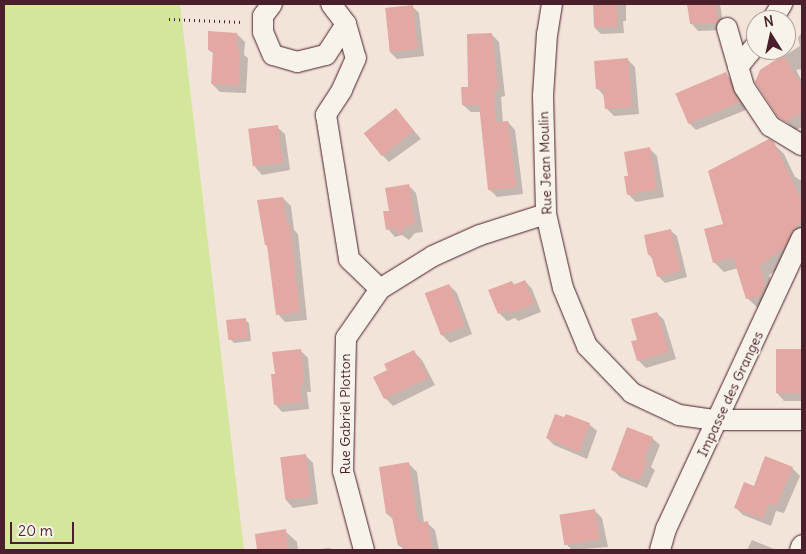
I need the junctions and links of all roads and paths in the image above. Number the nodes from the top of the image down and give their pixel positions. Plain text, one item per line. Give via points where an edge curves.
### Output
1 (272, 4) edge
2 (331, 4) edge
3 (552, 4) edge
4 (169, 19) dead end
5 (263, 23) junction
6 (346, 24) junction
7 (728, 28) dead end
8 (746, 57) edge
9 (738, 67) junction
10 (802, 145) edge
11 (546, 214) junction
12 (802, 238) edge
13 (380, 289) junction
14 (718, 420) junction
15 (802, 420) edge
16 (802, 545) edge
17 (364, 550) edge
18 (660, 550) edge
19 (800, 550) edge

1 - 5 street
2 - 6 street
3 - 11 street, Rue Jean Moulin via 543,96
4 - 5 path
5 - 6 street via 263,32 273,55 298,62 326,55
6 - 13 street via 356,58 342,90 326,115 349,259
7 - 9 street
8 - 9 street
9 - 10 street via 744,87 770,126
11 - 13 street, Rue Gabriel Plotton via 480,235 432,256
11 - 14 street, Rue Jean Moulin via 563,288 587,346 632,393 679,415
12 - 14 street, Impasse des Granges
13 - 17 street, Rue Gabriel Plotton via 346,338 343,471
14 - 15 street, Rue Jean Moulin
14 - 18 street, Impasse des Granges via 666,529
16 - 19 street

